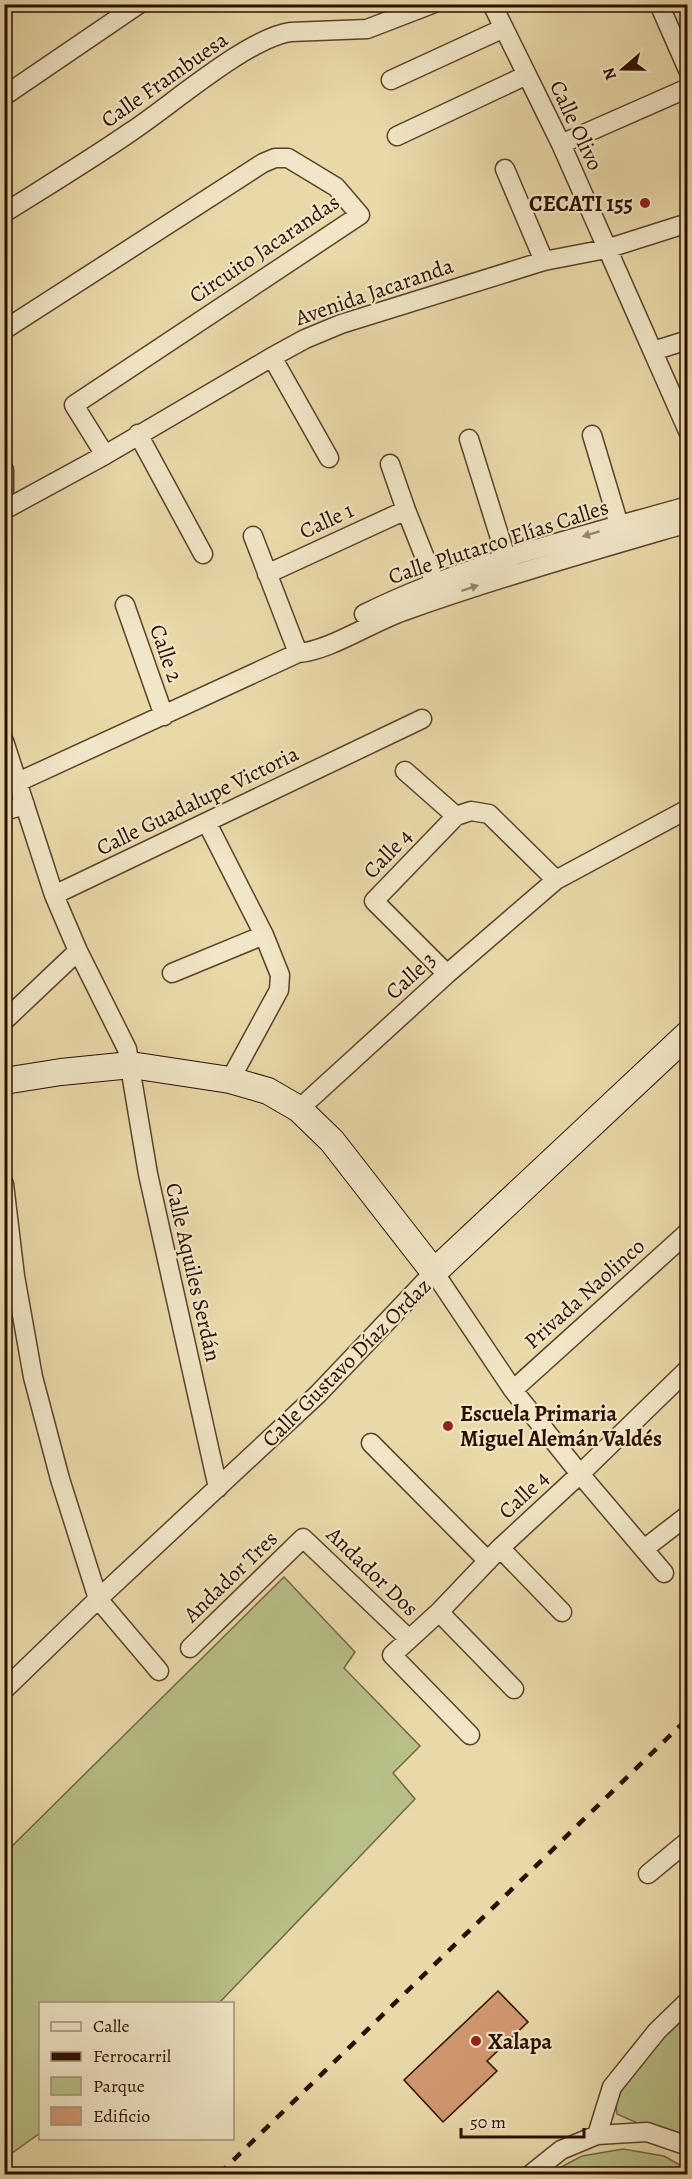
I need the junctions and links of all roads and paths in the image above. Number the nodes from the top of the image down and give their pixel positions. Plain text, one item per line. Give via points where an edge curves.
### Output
1 (139, 4) edge
2 (432, 4) edge
3 (492, 4) edge
4 (659, 4) edge
5 (504, 28) junction
6 (687, 70) edge
7 (527, 75) junction
8 (391, 80) dead end
9 (687, 88) edge
10 (4, 96) edge
11 (397, 136) dead end
12 (561, 144) junction
13 (505, 169) dead end
14 (9, 204) edge
15 (687, 223) edge
16 (606, 249) junction
17 (544, 261) junction
18 (4, 330) edge
19 (687, 340) edge
20 (653, 351) junction
21 (272, 357) junction
22 (687, 431) edge
23 (138, 434) junction
24 (592, 435) dead end
25 (469, 439) dead end
26 (105, 454) junction
27 (329, 458) dead end
28 (390, 464) dead end
29 (4, 470) edge
30 (4, 491) edge
31 (687, 506) edge
32 (4, 510) edge
33 (406, 510) junction
34 (687, 523) edge
35 (619, 525) junction
36 (253, 536) dead end
37 (203, 554) dead end
38 (509, 567) junction
39 (267, 574) junction
40 (438, 591) junction
41 (125, 605) dead end
42 (298, 652) junction
43 (164, 716) junction
44 (422, 719) dead end
45 (4, 741) edge
46 (405, 771) dead end
47 (18, 782) junction
48 (25, 805) junction
49 (687, 809) edge
50 (4, 811) edge
51 (456, 816) junction
52 (207, 823) junction
53 (556, 880) junction
54 (54, 895) junction
55 (264, 935) junction
56 (78, 951) junction
57 (172, 973) dead end
58 (447, 974) junction
59 (4, 1021) edge
60 (687, 1034) edge
61 (131, 1065) junction
62 (230, 1080) junction
63 (4, 1081) edge
64 (299, 1109) junction
65 (4, 1184) edge
66 (687, 1232) edge
67 (434, 1272) junction
68 (687, 1369) edge
69 (513, 1390) junction
70 (371, 1443) dead end
71 (580, 1474) junction
72 (218, 1488) junction
73 (687, 1515) edge
74 (303, 1538) joint
75 (644, 1549) junction
76 (494, 1555) junction
77 (664, 1573) dead end
78 (98, 1599) junction
79 (440, 1612) junction
80 (562, 1612) dead end
81 (409, 1639) junction
82 (190, 1648) dead end
83 (159, 1671) dead end
84 (514, 1689) dead end
85 (4, 1690) edge
86 (470, 1735) dead end
87 (687, 1841) edge
88 (648, 1874) dead end
89 (687, 2001) edge
90 (597, 2135) junction
91 (687, 2146) edge
92 (531, 2175) edge

1 - 10 street
2 - 14 street, Calle Frambuesa via 367,29 291,32 266,39 133,131
3 - 5 street, Calle Olivo
4 - 6 street
5 - 7 street, Calle Olivo
5 - 8 street
7 - 11 street
7 - 12 street, Calle Olivo
9 - 12 street
12 - 16 street, Calle Olivo
13 - 17 street
15 - 16 street, Avenida Jacaranda
16 - 17 street, Avenida Jacaranda
16 - 20 street, Calle Olivo
17 - 21 street, Avenida Jacaranda via 341,324
18 - 26 street, Circuito Jacarandas via 275,158 288,158 336,187 360,215 74,405
19 - 20 street
20 - 22 street, Calle Olivo
21 - 23 street, Avenida Jacaranda
21 - 27 street
23 - 26 street, Avenida Jacaranda
23 - 37 street
24 - 35 street
25 - 38 street
26 - 32 street, Avenida Jacaranda
28 - 33 street
29 - 30 street
31 - 35 street, Calle Plutarco Elías Calles
33 - 39 street, Calle 1
33 - 40 street
34 - 38 street, Calle Plutarco Elías Calles
35 -> 38 street, Calle Plutarco Elías Calles
36 - 39 street
38 - 40 street, Calle Plutarco Elías Calles
39 - 42 street
40 - 42 street, Calle Plutarco Elías Calles via 312,652
41 - 43 street, Calle 2
42 - 43 street, Calle Plutarco Elías Calles
43 - 47 street, Calle Plutarco Elías Calles
44 - 52 street, Calle Guadalupe Victoria
45 - 47 street, Calle Aquiles Serdán
46 - 51 street
47 - 48 street, Calle Aquiles Serdán
48 - 50 street
48 - 54 street, Calle Aquiles Serdán
49 - 53 street, Calle 3
51 - 53 street via 471,811 489,814
51 - 58 street, Calle 4 via 374,901
52 - 54 street, Calle Guadalupe Victoria
52 - 55 street
53 - 58 street, Calle 3
54 - 56 street, Calle Aquiles Serdán
55 - 57 street
55 - 62 street via 280,975 279,990
56 - 59 street
56 - 61 street, Calle Aquiles Serdán via 122,1035
58 - 64 street, Calle 3
60 - 67 main road, Calle Gustavo Díaz Ordaz
61 - 62 main road
61 - 63 main road
61 - 72 street, Calle Aquiles Serdán via 147,1174
62 - 64 main road via 268,1091
64 - 67 main road via 332,1141
65 - 78 street via 33,1377
66 - 69 street, Privada Naolinco
67 - 69 street
67 - 72 street, Calle Gustavo Díaz Ordaz via 318,1394
68 - 71 street, Calle 4
69 - 71 street
70 - 76 street
71 - 75 street
71 - 76 street, Calle 4
72 - 78 street, Calle Gustavo Díaz Ordaz
73 - 75 street
74 - 81 street, Andador Dos
74 - 82 street, Andador Tres
75 - 77 street
76 - 79 street, Calle 4
76 - 80 street
78 - 83 street
78 - 85 street, Calle Gustavo Díaz Ordaz
79 - 81 street, Calle 4
79 - 84 street
81 - 86 street, Calle 4 via 392,1655
87 - 88 street
89 - 90 street via 612,2087
90 - 91 street via 647,2132
90 - 92 street via 561,2150

